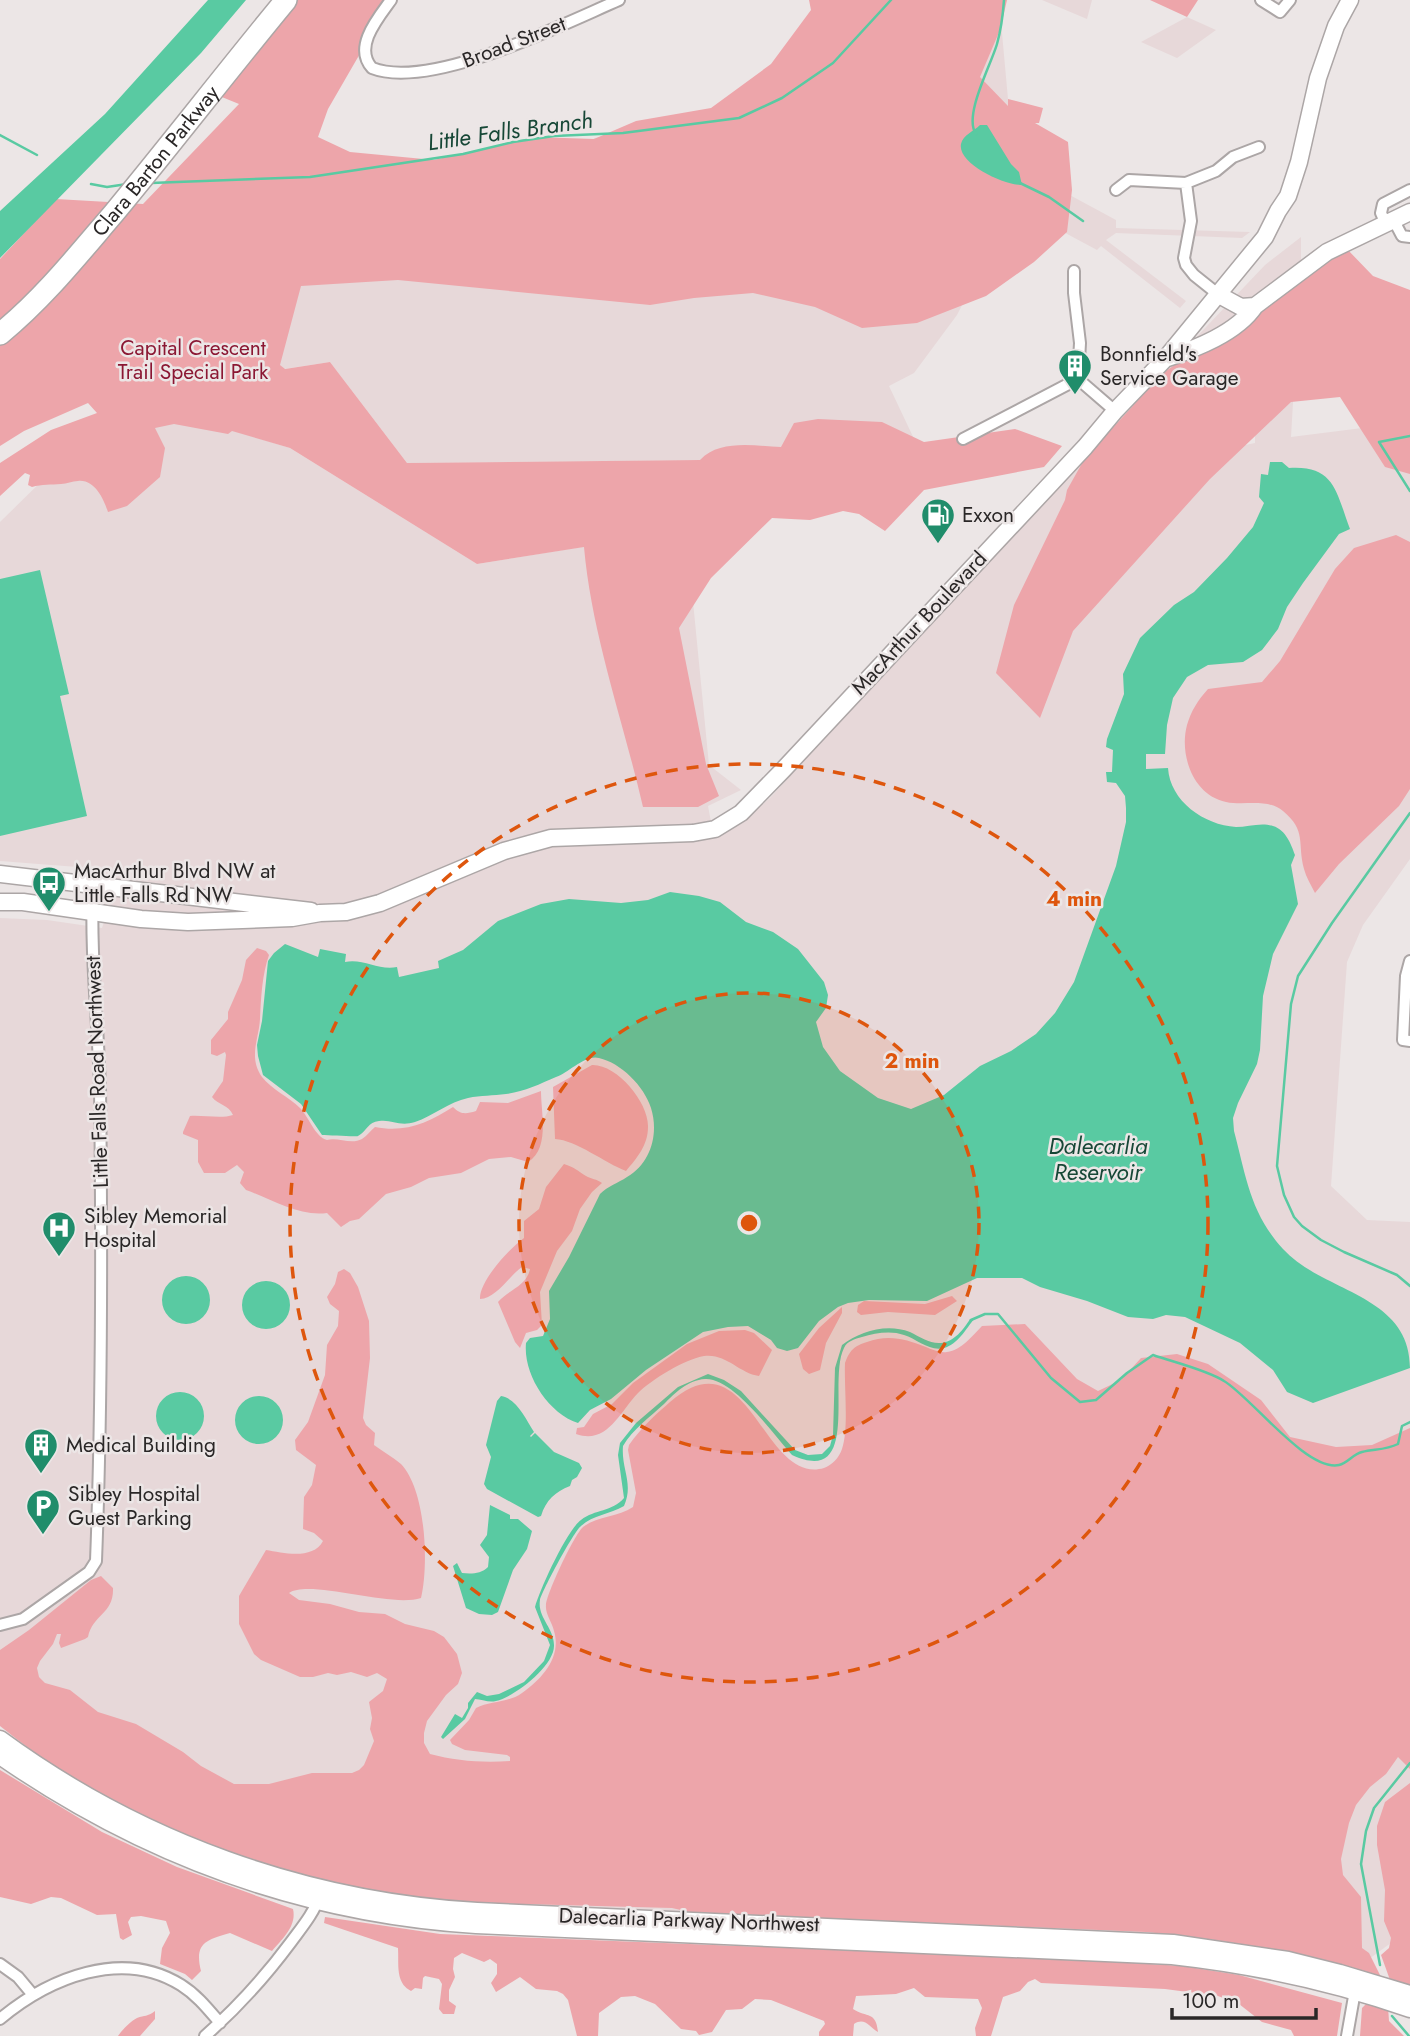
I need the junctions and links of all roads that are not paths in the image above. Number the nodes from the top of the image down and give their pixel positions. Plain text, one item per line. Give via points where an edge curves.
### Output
1 (286, 0) edge
2 (391, 0) edge
3 (619, 0) edge
4 (1261, 0) edge
5 (1290, 0) edge
6 (1347, 3) edge
7 (1259, 147) dead end
8 (1186, 183) junction
9 (1116, 190) dead end
10 (1410, 190) edge
11 (1410, 212) edge
12 (1389, 221) junction
13 (1410, 237) edge
14 (1073, 271) dead end
15 (1219, 295) junction
16 (1255, 306) junction
17 (0, 334) edge
18 (1165, 359) junction
19 (1077, 379) junction
20 (1115, 411) junction
21 (963, 439) dead end
22 (0, 874) edge
23 (93, 886) junction
24 (0, 902) edge
25 (92, 912) junction
26 (320, 913) junction
27 (1410, 961) edge
28 (1408, 1008) edge
29 (1410, 1041) edge
30 (0, 1625) edge
31 (0, 1739) edge
32 (0, 1756) edge
33 (320, 1896) junction
34 (0, 1964) edge
35 (1355, 1991) junction
36 (1410, 1994) edge
37 (33, 1995) junction
38 (1410, 2009) edge
39 (0, 2019) edge
40 (220, 2023) junction
41 (205, 2036) edge
42 (1348, 2036) edge

1 - 17 highway, Clara Barton Parkway via 70,265
2 - 3 street, Broad Street via 366,40 367,62 387,71 422,71 483,57
4 - 5 street via 1280,12
6 - 15 main road, MacArthur Boulevard via 1318,78 1288,196 1265,237
7 - 8 street
8 - 9 street via 1129,180
8 - 15 street via 1191,220 1184,258 1194,275
10 - 12 street via 1383,204 1381,213
11 - 12 main road
12 - 13 street via 1402,236
12 - 16 main road via 1327,252
14 - 19 street via 1080,342
15 - 16 main road via 1241,307
15 - 18 main road, MacArthur Boulevard
16 - 18 main road via 1248,316 1201,347
18 - 20 main road, MacArthur Boulevard
19 - 20 street
19 - 21 street
20 - 26 main road, MacArthur Boulevard via 741,813 715,829 693,833 575,836 528,843 380,903
22 - 23 main road
23 - 25 street, Little Falls Road Northwest
23 - 26 main road
24 - 25 main road
25 - 26 main road via 188,922
25 - 30 street, Little Falls Road Northwest via 101,1203 96,1561 89,1572 23,1619
27 - 28 street
28 - 29 street via 1403,1040
31 - 33 main road, Dalecarlia Parkway Northwest via 72,1786 147,1826
32 - 33 main road, Dalecarlia Parkway Northwest via 86,1810 159,1847 247,1882
33 - 35 main road, Dalecarlia Parkway Northwest via 402,1919 476,1925 1172,1956 1265,1970
33 - 36 main road, Dalecarlia Parkway Northwest via 477,1912 1173,1943 1288,1960
33 - 40 street via 267,1975
34 - 37 street
35 - 38 main road, Dalecarlia Parkway Northwest
35 - 42 street
37 - 39 street
37 - 40 street via 91,1971 141,1969 185,1987
40 - 41 street

